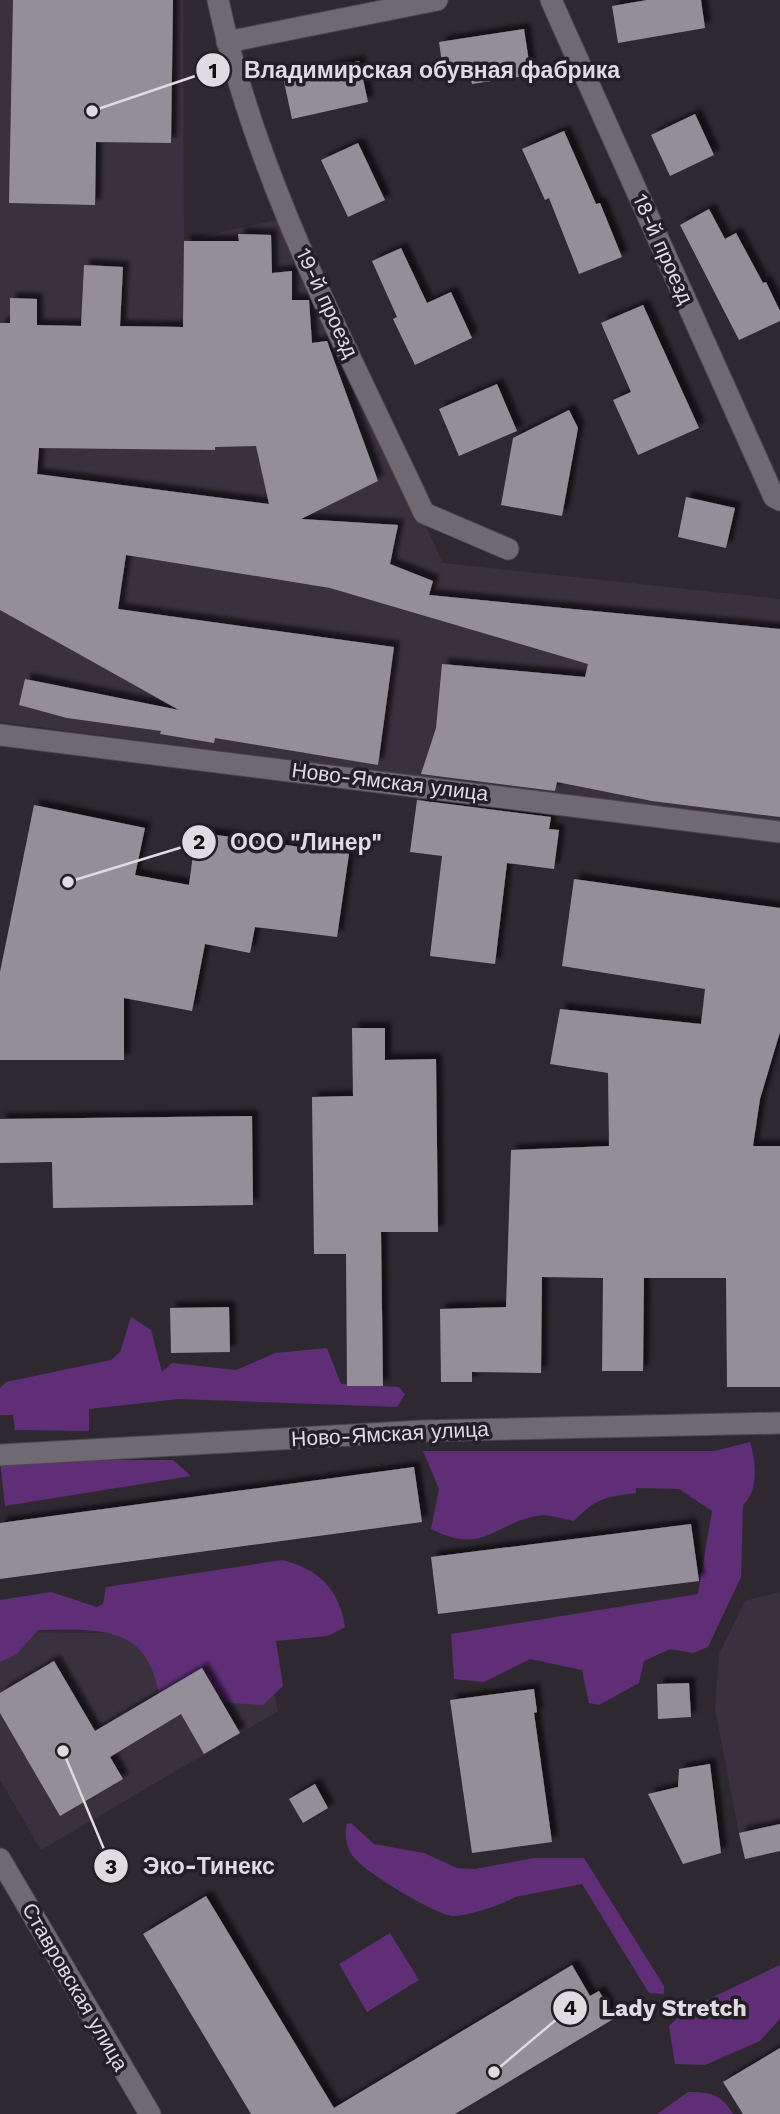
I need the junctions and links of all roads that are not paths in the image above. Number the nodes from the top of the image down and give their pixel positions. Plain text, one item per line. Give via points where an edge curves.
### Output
1 (218, 0) edge
2 (437, 0) edge
3 (551, 0) edge
4 (227, 42) junction
5 (777, 498) edge
6 (508, 549) dead end
7 (0, 735) edge
8 (780, 832) edge
9 (780, 1423) edge
10 (0, 1455) edge
11 (0, 1859) edge
12 (150, 2114) edge

1 - 4 street, 19-й проезд
2 - 4 street
3 - 5 street, 18-й проезд
4 - 6 street, 19-й проезд via 278,200 424,513
7 - 8 street, Ново-Ямская улица
9 - 10 street, Ново-Ямская улица via 422,1431
11 - 12 street, Ставровская улица

